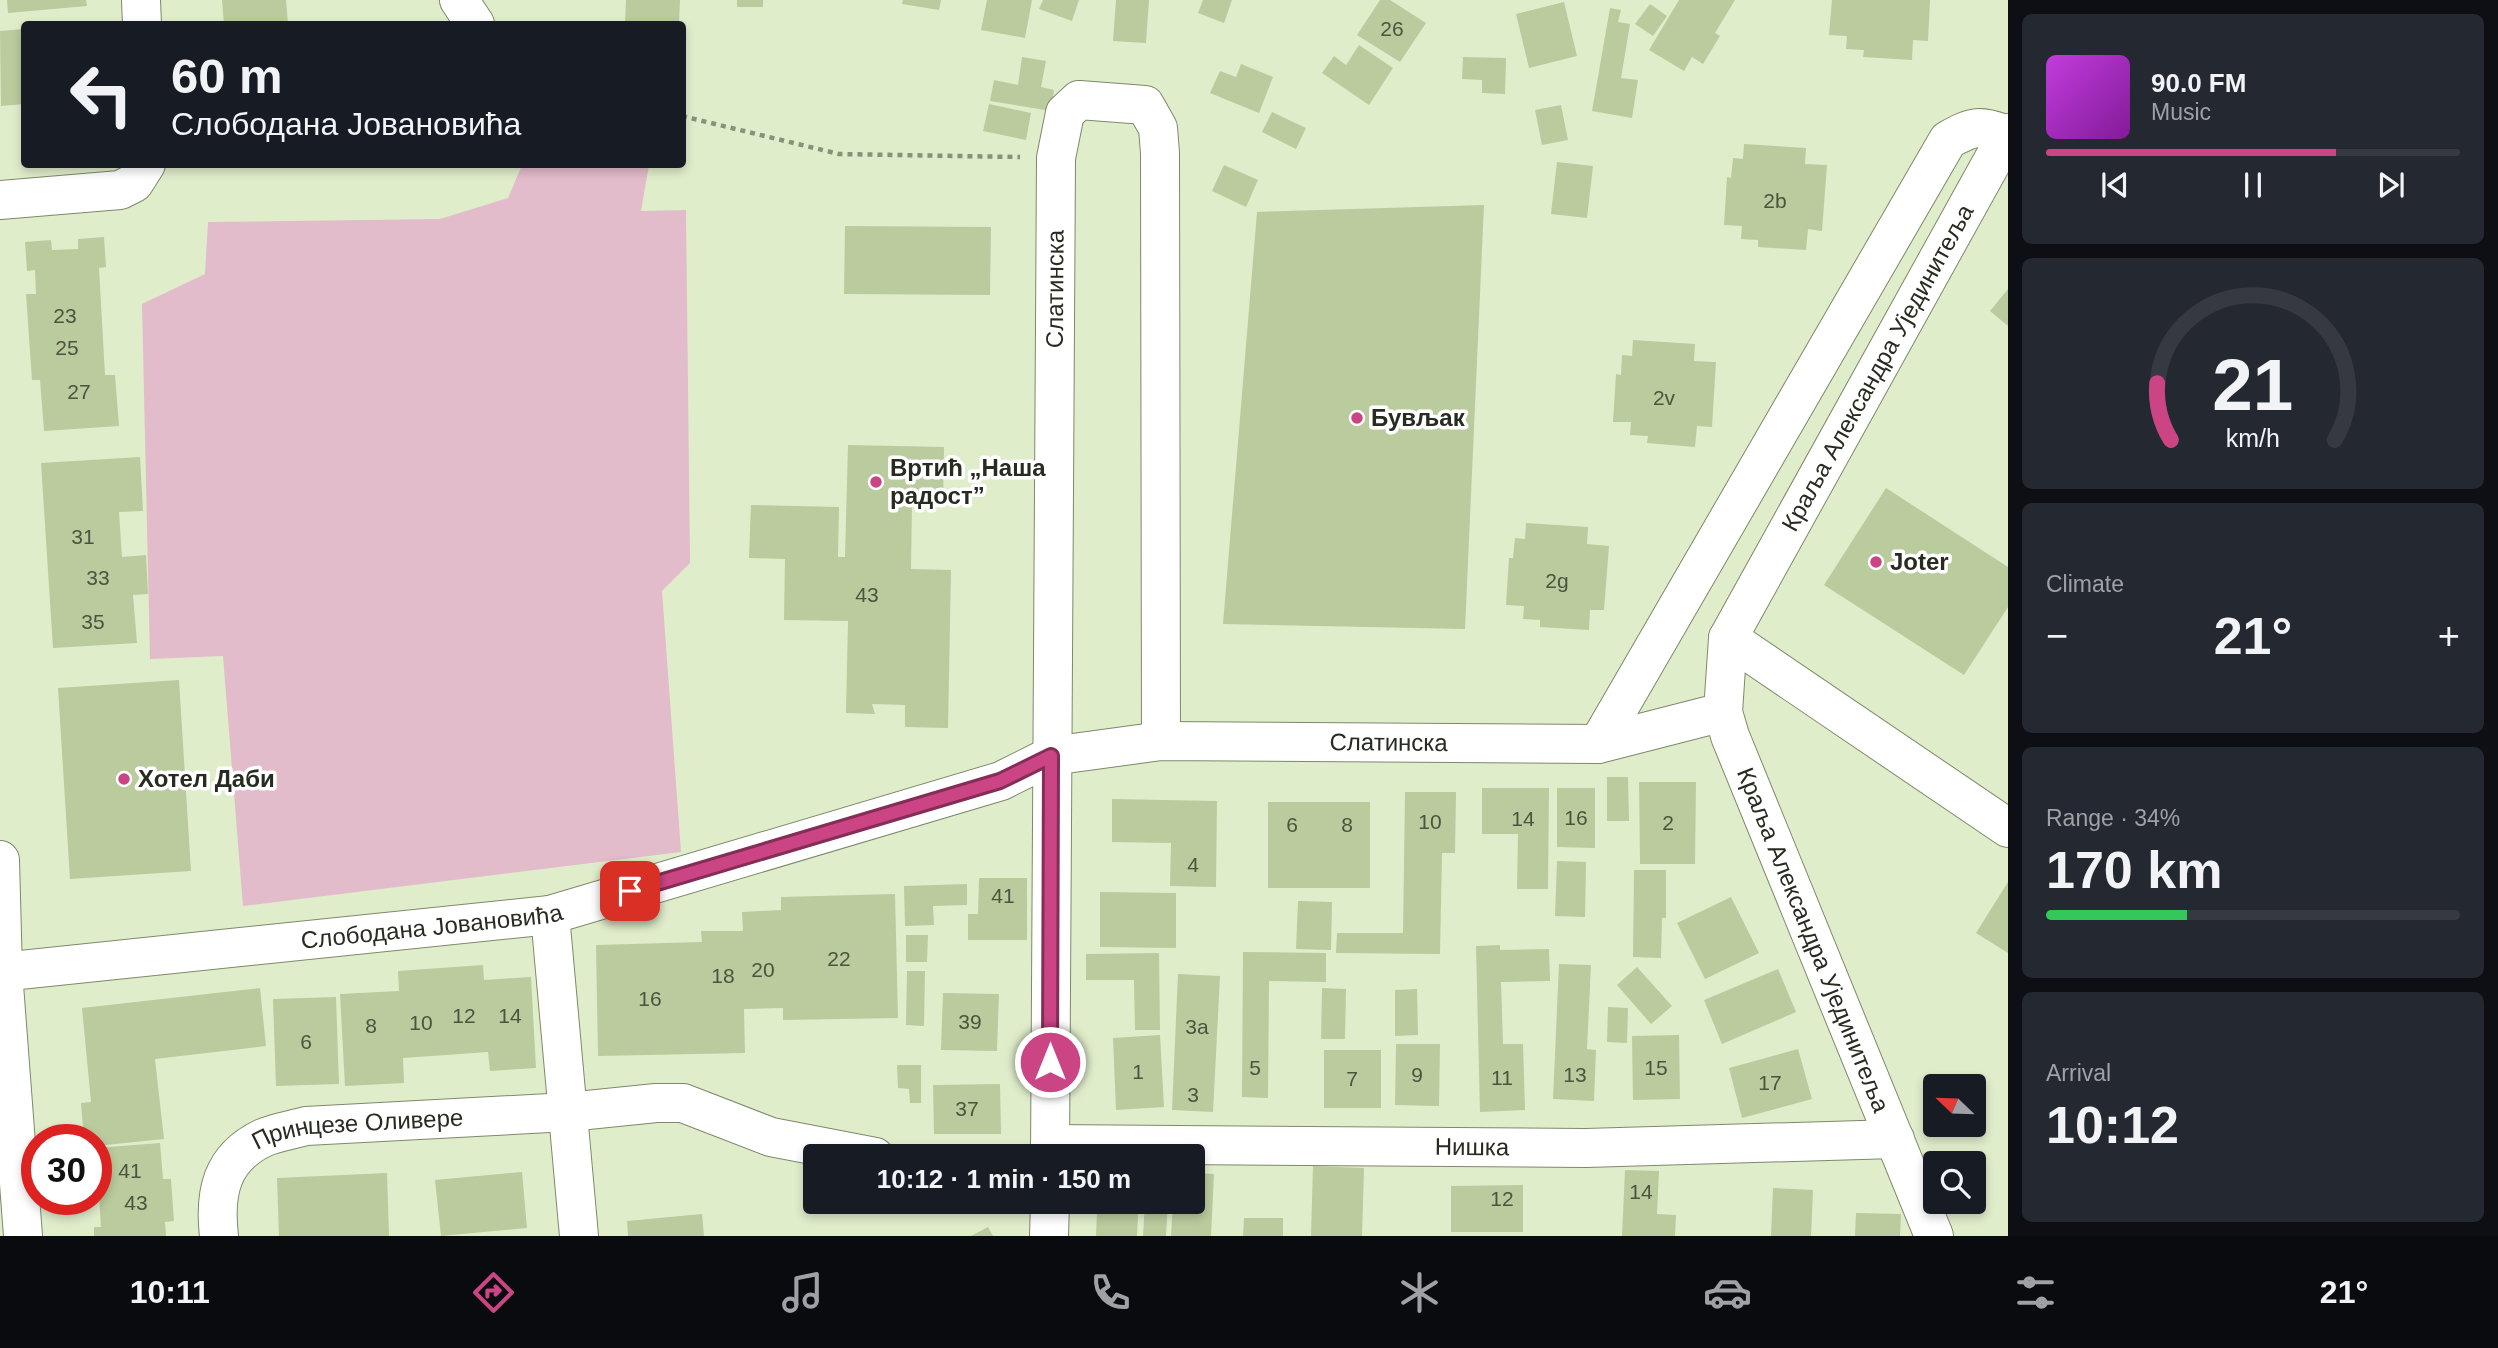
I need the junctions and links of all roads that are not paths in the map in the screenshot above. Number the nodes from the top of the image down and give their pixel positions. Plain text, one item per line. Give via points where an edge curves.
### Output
1 (141, 0) edge
2 (459, 0) edge
3 (142, 21) edge
4 (473, 21) edge
5 (2007, 134) edge
6 (143, 168) edge
7 (0, 200) edge
8 (1728, 638) junction
9 (1723, 712) junction
10 (1161, 741) junction
11 (1598, 744) junction
12 (1051, 756) junction
13 (2008, 828) edge
14 (0, 860) edge
15 (550, 915) junction
16 (1, 972) edge
17 (568, 1112) junction
18 (1895, 1139) junction
19 (811, 1144) edge
20 (1050, 1144) edge
21 (1205, 1149) edge
22 (1049, 1214) edge
23 (23, 1236) edge
24 (219, 1236) edge
25 (579, 1236) edge
26 (1049, 1236) edge
27 (1934, 1236) edge

1 - 3 street
2 - 4 street
5 - 8 street, Краља Александра Ујединитеља
5 - 11 street via 1987,127 1968,128 1948,140
6 - 7 street via 134,183 120,190
8 - 9 street, Краља Александра Ујединитеља
8 - 13 street
9 - 11 street, Слатинска
9 - 18 street, Краља Александра Ујединитеља
10 - 11 street, Слатинска
10 - 12 street, Слатинска
10 - 12 street, Слатинска via 1158,128 1144,105 1079,100 1065,113 1056,158
12 - 15 street, Слободана Јовановића via 1000,781
12 - 20 street, Слатинска
14 - 16 street
15 - 16 street, Слободана Јовановића
15 - 17 street
16 - 23 street
17 - 19 street, Принцезе Оливере via 683,1103 771,1136
17 - 24 street, Принцезе Оливере via 306,1126 265,1137 243,1149 223,1174 216,1215
17 - 25 street
18 - 21 street, Нишка via 1586,1148
18 - 27 street, Краља Александра Ујединитеља
22 - 26 street

